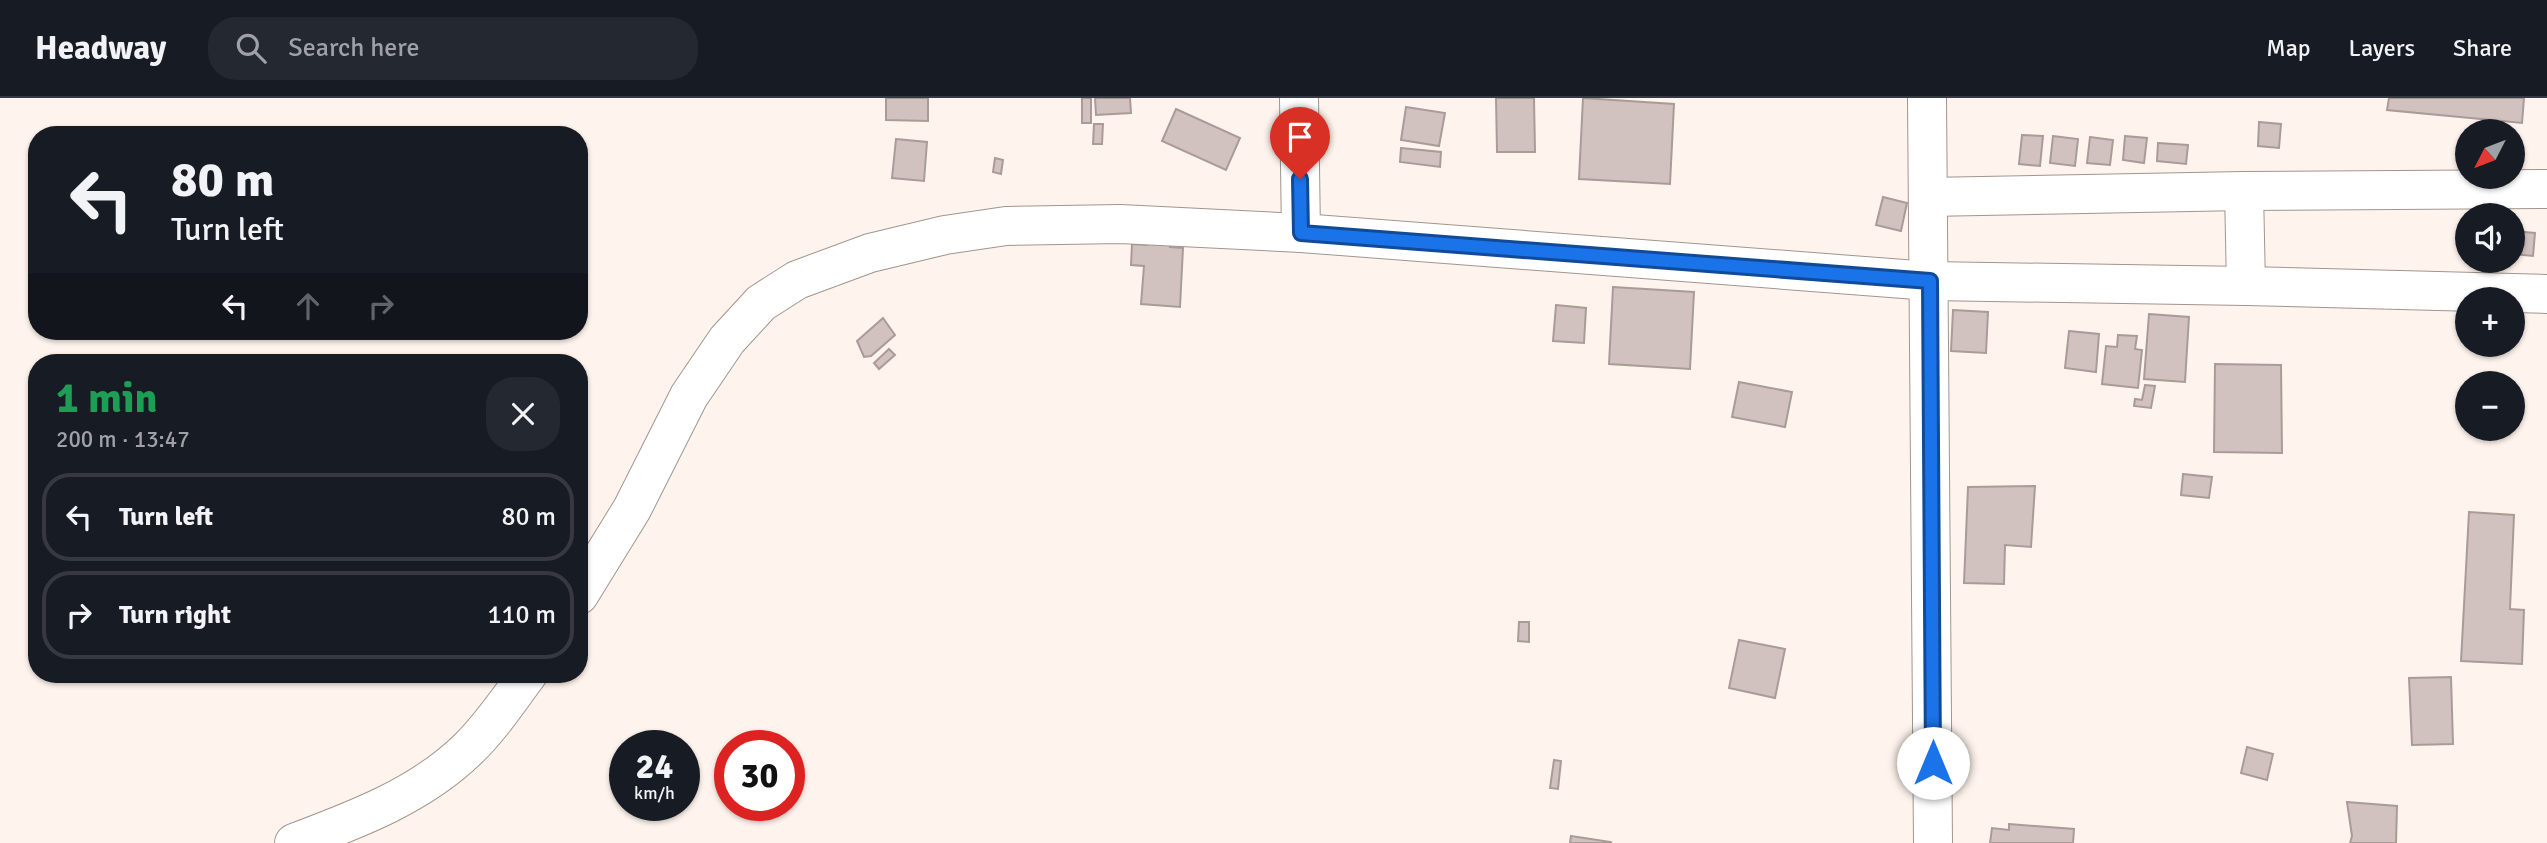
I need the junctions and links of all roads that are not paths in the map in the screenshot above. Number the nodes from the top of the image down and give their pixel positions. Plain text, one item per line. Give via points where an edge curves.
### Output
1 (1299, 98) edge
2 (1927, 98) edge
3 (2547, 189) edge
4 (2244, 191) junction
5 (1928, 197) junction
6 (1301, 233) junction
7 (1930, 281) junction
8 (2246, 286) junction
9 (2547, 294) edge
10 (588, 580) edge
11 (521, 683) edge
12 (294, 843) edge
13 (1933, 843) edge

1 - 6 street
2 - 5 street
3 - 4 street
4 - 5 street
4 - 8 street
5 - 7 street
6 - 7 street
6 - 10 street via 1120,224 1006,226 870,253 797,279 761,303 727,340 689,396 632,509
7 - 8 street
7 - 13 street
8 - 9 street
11 - 12 street via 468,749 427,783 354,820

